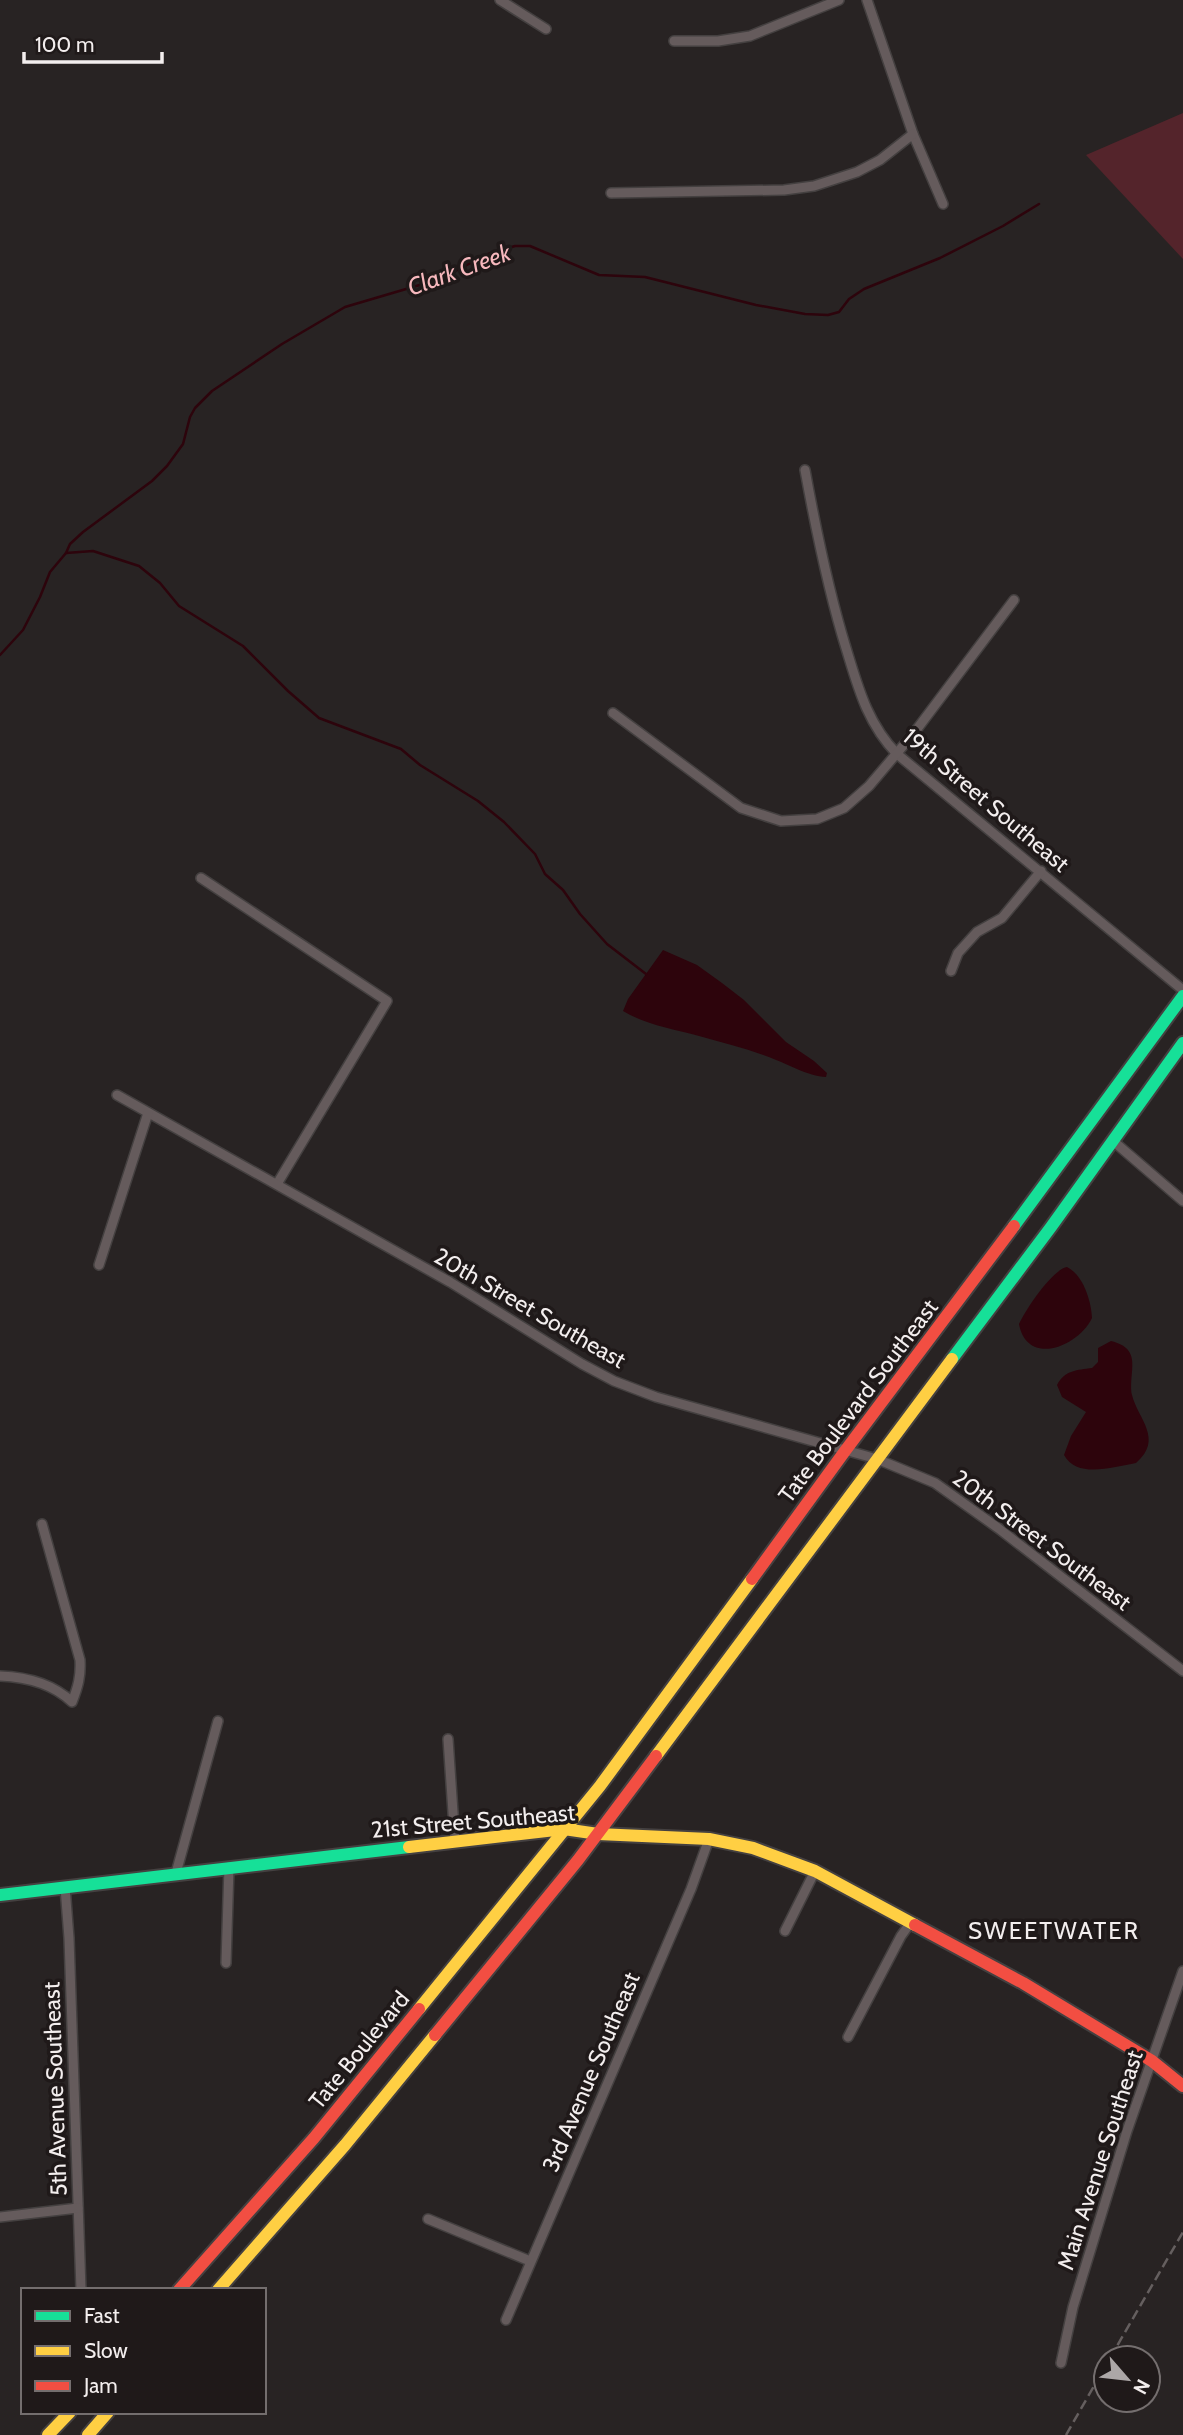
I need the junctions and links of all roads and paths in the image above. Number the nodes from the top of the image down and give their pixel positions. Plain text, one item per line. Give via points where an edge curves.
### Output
1 (500, 0) edge
2 (839, 0) edge
3 (867, 0) edge
4 (546, 29) dead end
5 (674, 41) dead end
6 (913, 134) junction
7 (611, 193) dead end
8 (943, 204) dead end
9 (805, 470) dead end
10 (1014, 600) dead end
11 (613, 713) dead end
12 (897, 754) junction
13 (1041, 871) junction
14 (201, 878) dead end
15 (951, 971) dead end
16 (1183, 990) edge
17 (1183, 996) edge
18 (1183, 1043) edge
19 (117, 1096) dead end
20 (148, 1113) junction
21 (1112, 1140) junction
22 (277, 1184) junction
23 (1183, 1201) edge
24 (99, 1265) dead end
25 (845, 1451) junction
26 (877, 1459) junction
27 (42, 1524) dead end
28 (1183, 1671) edge
29 (0, 1676) edge
30 (218, 1721) dead end
31 (448, 1739) dead end
32 (564, 1829) junction
33 (598, 1834) junction
34 (709, 1839) junction
35 (455, 1842) junction
36 (229, 1867) junction
37 (814, 1871) junction
38 (176, 1873) junction
39 (65, 1887) junction
40 (0, 1895) edge
41 (911, 1922) junction
42 (785, 1931) dead end
43 (226, 1963) dead end
44 (1183, 1971) edge
45 (848, 2037) dead end
46 (1152, 2062) junction
47 (1183, 2085) edge
48 (78, 2208) junction
49 (0, 2217) edge
50 (428, 2219) dead end
51 (530, 2260) junction
52 (81, 2288) edge
53 (181, 2288) edge
54 (220, 2288) edge
55 (506, 2320) dead end
56 (1061, 2363) dead end
57 (68, 2414) edge
58 (106, 2414) edge
59 (48, 2435) edge
60 (88, 2435) edge

1 - 4 street
2 - 5 street via 750,36
3 - 6 street
6 - 7 street via 880,160 814,186
6 - 8 street
9 - 12 street, 19th Street Southeast via 822,561 861,698 877,731
10 - 12 street
11 - 12 street via 729,801 780,821 817,819 844,808
12 - 13 street, 19th Street Southeast
13 - 15 street via 1002,918 977,932 958,953
13 - 16 street, 19th Street Southeast
14 - 22 street via 387,1001
17 - 25 main road, Tate Boulevard Southeast
18 - 21 main road
19 - 20 street, 20th Street Southeast
20 - 22 street, 20th Street Southeast
20 - 24 street
21 - 23 street
21 - 26 main road
22 - 25 street, 20th Street Southeast via 614,1381
25 - 26 street, 20th Street Southeast
25 - 32 main road, Tate Boulevard Southeast via 657,1711
26 - 28 street, 20th Street Southeast via 922,1477 964,1502
26 - 33 main road
27 - 29 street via 80,1660 80,1678 72,1702 38,1681
30 - 38 street
31 - 35 street
32 - 33 main road, 21st Street Southeast
32 - 35 main road, 21st Street Southeast
32 - 53 main road, Tate Boulevard via 314,2138
33 - 34 main road, 21st Street Southeast
33 - 54 main road via 345,2146
34 - 37 main road, 21st Street Southeast via 753,1848
34 - 51 street, 3rd Avenue Southeast
35 - 36 main road, 21st Street Southeast
36 - 38 main road, 21st Street Southeast
36 - 43 street
37 - 41 main road, 21st Street Southeast
37 - 42 street
38 - 39 main road, 21st Street Southeast
39 - 40 main road, 21st Street Southeast
39 - 48 street, 5th Avenue Southeast
41 - 45 street
41 - 46 main road, 21st Street Southeast via 1023,1983
44 - 46 street, Main Avenue Southeast
46 - 47 main road, 21st Street Southeast
46 - 56 street, Main Avenue Southeast via 1073,2307
48 - 49 street
48 - 52 street, 5th Avenue Southeast
50 - 51 street
51 - 55 street, 3rd Avenue Southeast
57 - 59 main road
58 - 60 main road

